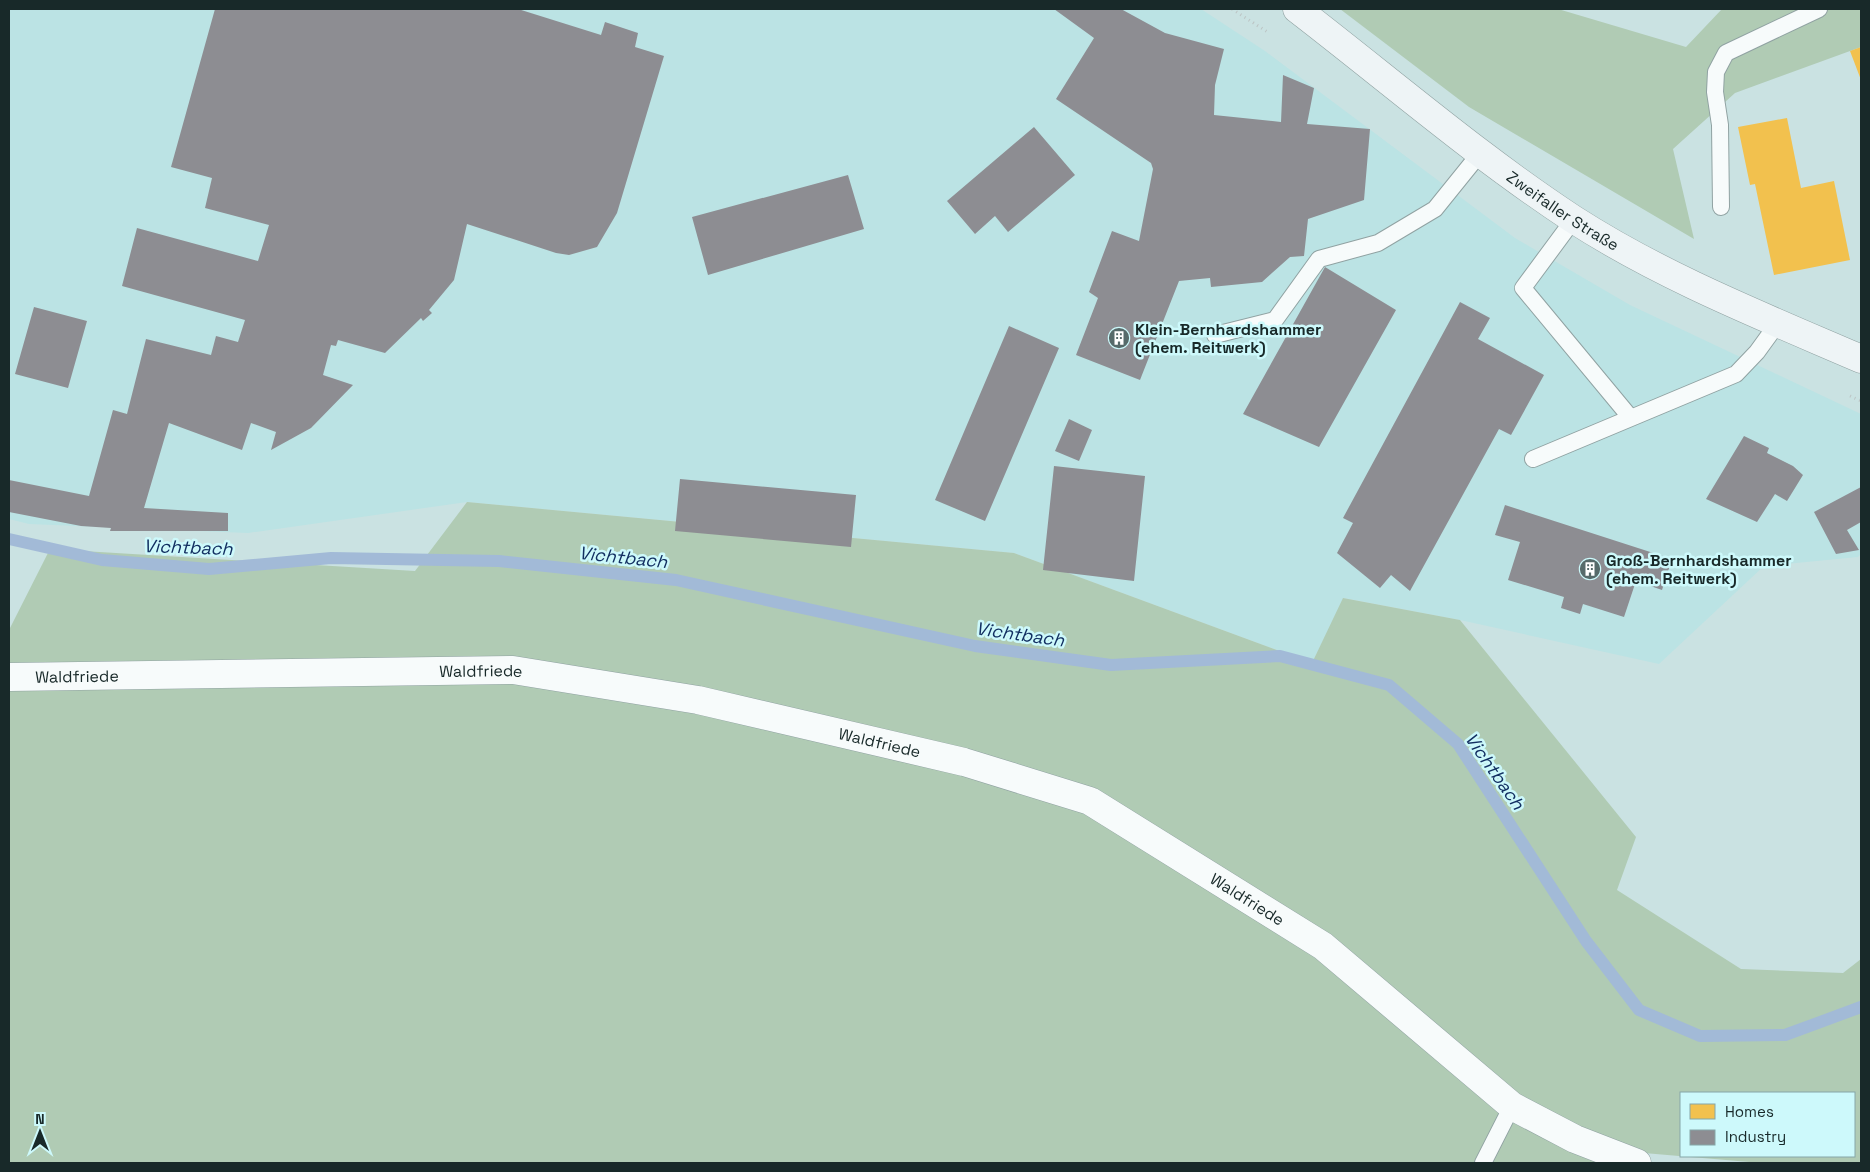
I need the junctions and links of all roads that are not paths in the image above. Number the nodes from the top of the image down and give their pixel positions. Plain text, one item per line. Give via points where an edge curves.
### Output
1 (1297, 9) edge
2 (1819, 9) edge
3 (1481, 152) junction
4 (1721, 207) dead end
5 (1574, 219) junction
6 (1778, 323) junction
7 (1215, 335) dead end
8 (1861, 359) edge
9 (1630, 417) junction
10 (1532, 459) dead end
11 (9, 677) edge
12 (1512, 1106) junction
13 (1484, 1163) edge
14 (1637, 1163) edge

1 - 3 main road, Zweifaller Straße
2 - 4 lane via 1726,53 1716,72
3 - 5 main road, Zweifaller Straße
3 - 7 lane via 1435,209 1378,243 1319,259 1274,320
5 - 6 main road, Zweifaller Straße via 1648,262
5 - 9 lane via 1523,288
6 - 8 main road, Zweifaller Straße
6 - 9 lane via 1736,374
9 - 10 lane
11 - 12 street, Waldfriede via 513,670 698,700 964,762 1090,801 1323,946
12 - 13 lane
12 - 14 street, Waldfriede via 1575,1139

